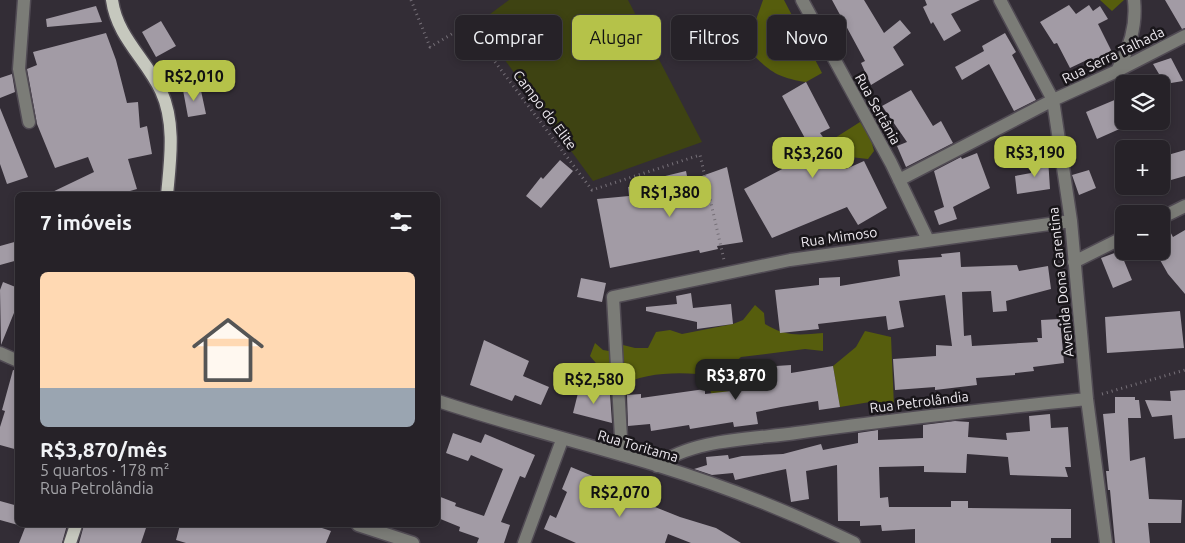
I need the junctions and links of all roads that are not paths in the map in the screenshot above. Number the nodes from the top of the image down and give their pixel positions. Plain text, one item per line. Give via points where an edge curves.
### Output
1 (24, 0) edge
2 (112, 0) edge
3 (802, 0) edge
4 (1000, 0) edge
5 (1134, 0) edge
6 (1185, 36) edge
7 (1117, 71) junction
8 (1053, 100) junction
9 (29, 122) dead end
10 (899, 180) junction
11 (167, 192) edge
12 (1185, 206) edge
13 (1170, 214) edge
14 (1070, 221) junction
15 (928, 240) junction
16 (1115, 242) edge
17 (1074, 262) junction
18 (0, 353) edge
19 (15, 360) edge
20 (1087, 398) junction
21 (440, 402) edge
22 (562, 440) junction
23 (622, 456) junction
24 (657, 466) junction
25 (75, 527) edge
26 (364, 527) edge
27 (70, 543) edge
28 (413, 543) edge
29 (524, 543) edge
30 (854, 543) edge
31 (1106, 543) edge

1 - 9 street via 19,69
2 - 11 main road via 119,26 161,92 170,132
3 - 10 street, Rua Sertânia
4 - 8 street, Avenida Dona Carentina
5 - 7 street via 1136,13 1131,44
6 - 7 street, Rua Serra Talhada
7 - 8 street, Rua Serra Talhada
8 - 10 street
8 - 14 street, Avenida Dona Carentina
10 - 15 street, Rua Sertânia
12 - 13 street
14 - 15 street, Rua Mimoso
14 - 17 street, Avenida Dona Carentina
15 - 23 street, Rua Mimoso via 790,260 614,296
16 - 17 street
17 - 20 street, Avenida Dona Carentina
18 - 19 street
20 - 24 street, Rua Petrolândia via 892,419 710,445 670,456
20 - 31 street, Avenida Dona Carentina
21 - 22 street, Rua Toritama
22 - 23 street, Rua Toritama
22 - 29 street
23 - 24 street, Rua Toritama
24 - 30 street, Rua Toritama via 746,496
25 - 27 main road
26 - 28 street

